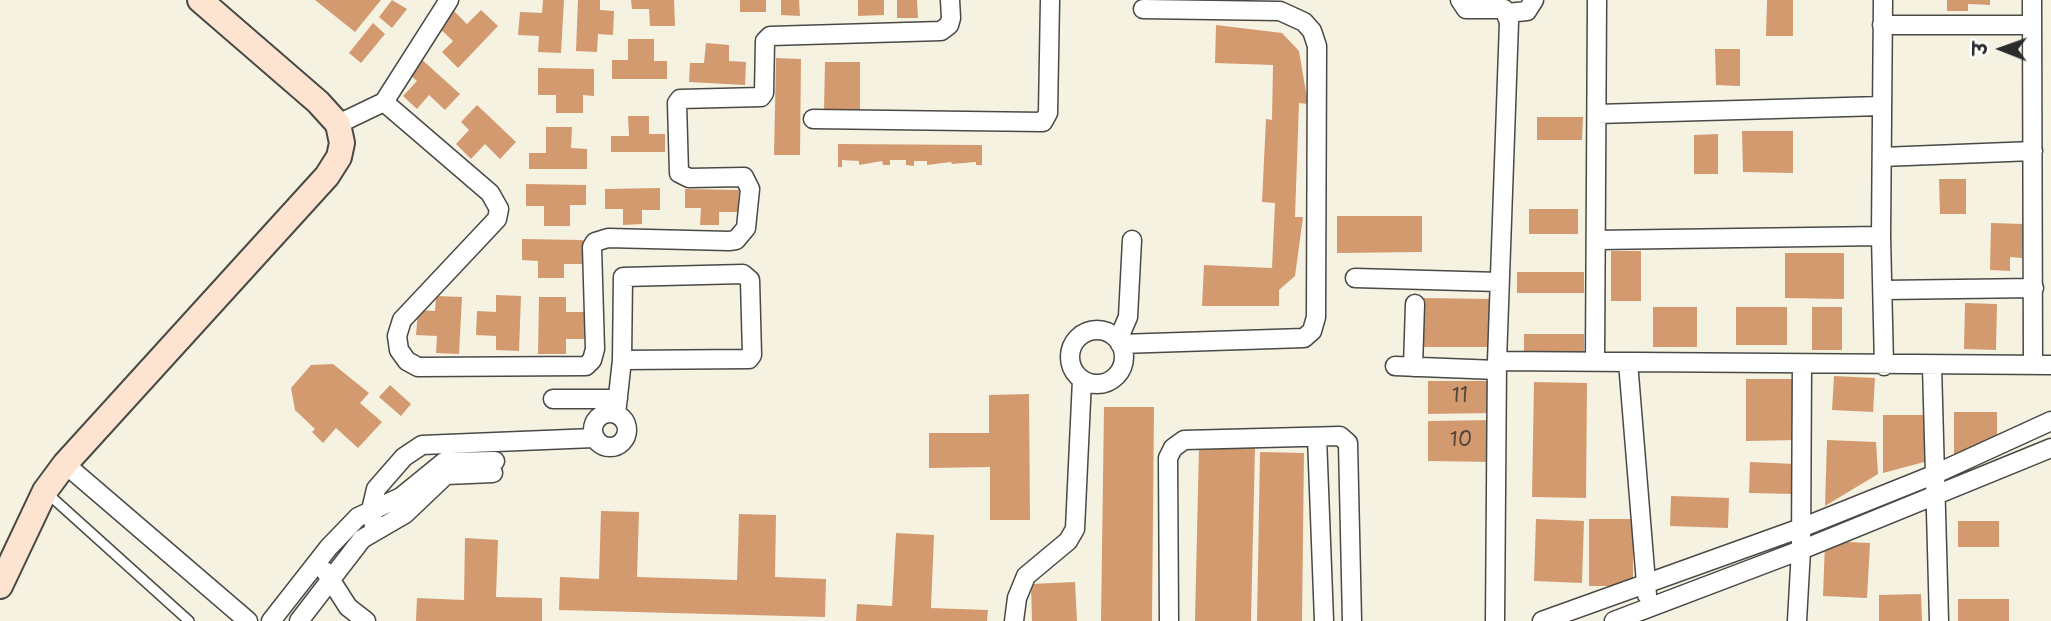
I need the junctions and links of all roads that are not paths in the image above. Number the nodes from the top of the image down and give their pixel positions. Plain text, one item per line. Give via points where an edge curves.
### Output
1 (201, 0) edge
2 (449, 0) edge
3 (950, 0) edge
4 (1049, 0) edge
5 (1460, 0) edge
6 (1534, 0) edge
7 (1597, 0) edge
8 (1883, 0) edge
9 (2032, 0) edge
10 (1143, 9) dead end
11 (1507, 13) junction
12 (1882, 25) junction
13 (2032, 25) junction
14 (384, 102) junction
15 (1881, 106) junction
16 (1597, 114) junction
17 (813, 120) dead end
18 (338, 124) junction
19 (2033, 151) junction
20 (1882, 158) junction
21 (1881, 236) junction
22 (1127, 240) dead end
23 (1597, 240) junction
24 (1356, 278) dead end
25 (1499, 282) junction
26 (2034, 288) junction
27 (1883, 290) junction
28 (1415, 304) dead end
29 (1116, 339) junction
30 (622, 360) junction
31 (1595, 361) junction
32 (1629, 362) junction
33 (1802, 363) junction
34 (1497, 365) junction
35 (2042, 365) edge
36 (1395, 366) dead end
37 (1884, 366) junction
38 (1932, 366) junction
39 (1413, 367) junction
40 (1082, 380) junction
41 (553, 399) dead end
42 (617, 406) junction
43 (2051, 421) edge
44 (594, 438) junction
45 (1317, 438) junction
46 (2051, 448) edge
47 (65, 464) junction
48 (1933, 475) junction
49 (45, 491) junction
50 (1933, 495) junction
51 (371, 510) junction
52 (1801, 528) junction
53 (375, 531) junction
54 (1801, 550) junction
55 (317, 561) junction
56 (331, 579) junction
57 (1646, 585) junction
58 (0, 586) edge
59 (1648, 609) junction
60 (189, 621) edge
61 (248, 621) edge
62 (271, 621) edge
63 (299, 621) edge
64 (366, 621) edge
65 (1014, 621) edge
66 (1170, 621) edge
67 (1324, 621) edge
68 (1352, 621) edge
69 (1495, 621) edge
70 (1542, 621) edge
71 (1614, 621) edge
72 (1797, 621) edge
73 (1939, 621) edge

1 - 18 street
2 - 14 street
3 - 14 street via 949,25 941,31 770,36 765,41 761,97 680,99 679,173 689,178 744,177 750,189 746,228 729,241 608,238 595,242 594,349 586,366 418,367 407,361 397,336 402,320 497,219 499,209 490,193
4 - 17 street via 1048,113 1043,122
5 - 11 street via 1466,9 1499,8
6 - 11 street via 1527,10
7 - 16 street
8 - 12 street
9 - 13 street
10 - 29 street via 1280,11 1312,31 1317,46 1316,317 1304,338
11 - 25 street
12 - 13 street
12 - 15 street
13 - 19 street
14 - 18 street
15 - 16 street
15 - 20 street
16 - 23 street
18 - 47 street via 342,143 327,176
19 - 20 street
19 - 26 street
20 - 21 street
21 - 23 street
21 - 27 street
22 - 29 street
23 - 31 street
24 - 25 street
25 - 34 street
26 - 27 street
26 - 35 street
27 - 37 street
28 - 39 street
29 - 40 street via 1123,364 1114,378 1098,384
29 - 40 street via 1093,330 1077,339 1070,356
30 - 30 street via 749,359 750,281 743,274 624,276
30 - 42 street
31 - 32 street
31 - 34 street
32 - 33 street
32 - 57 street
33 - 37 street
33 - 52 street
34 - 39 street
34 - 69 street
35 - 38 street
36 - 39 street
37 - 38 street
38 - 48 street
40 - 65 street via 1074,528 1068,541 1026,576
41 - 42 street
42 - 44 street via 596,421
42 - 44 street via 627,426 623,442 607,447
43 - 48 street
44 - 51 street via 422,445 381,482
45 - 66 street via 1184,440 1173,448 1168,458
45 - 67 street
45 - 68 street via 1340,436 1348,443
46 - 50 street
47 - 49 street
47 - 61 street
48 - 50 street
48 - 52 street
49 - 58 street
49 - 60 lane
50 - 54 street
50 - 73 street
51 - 53 street
51 - 53 street via 401,498 444,462 494,467 446,475 405,514
51 - 55 street via 348,524
52 - 54 street
52 - 57 street
53 - 56 street via 355,545
54 - 59 street
54 - 72 street
55 - 56 street
55 - 62 street
56 - 63 street
56 - 64 street via 348,607
57 - 59 street
57 - 70 street
59 - 71 street

